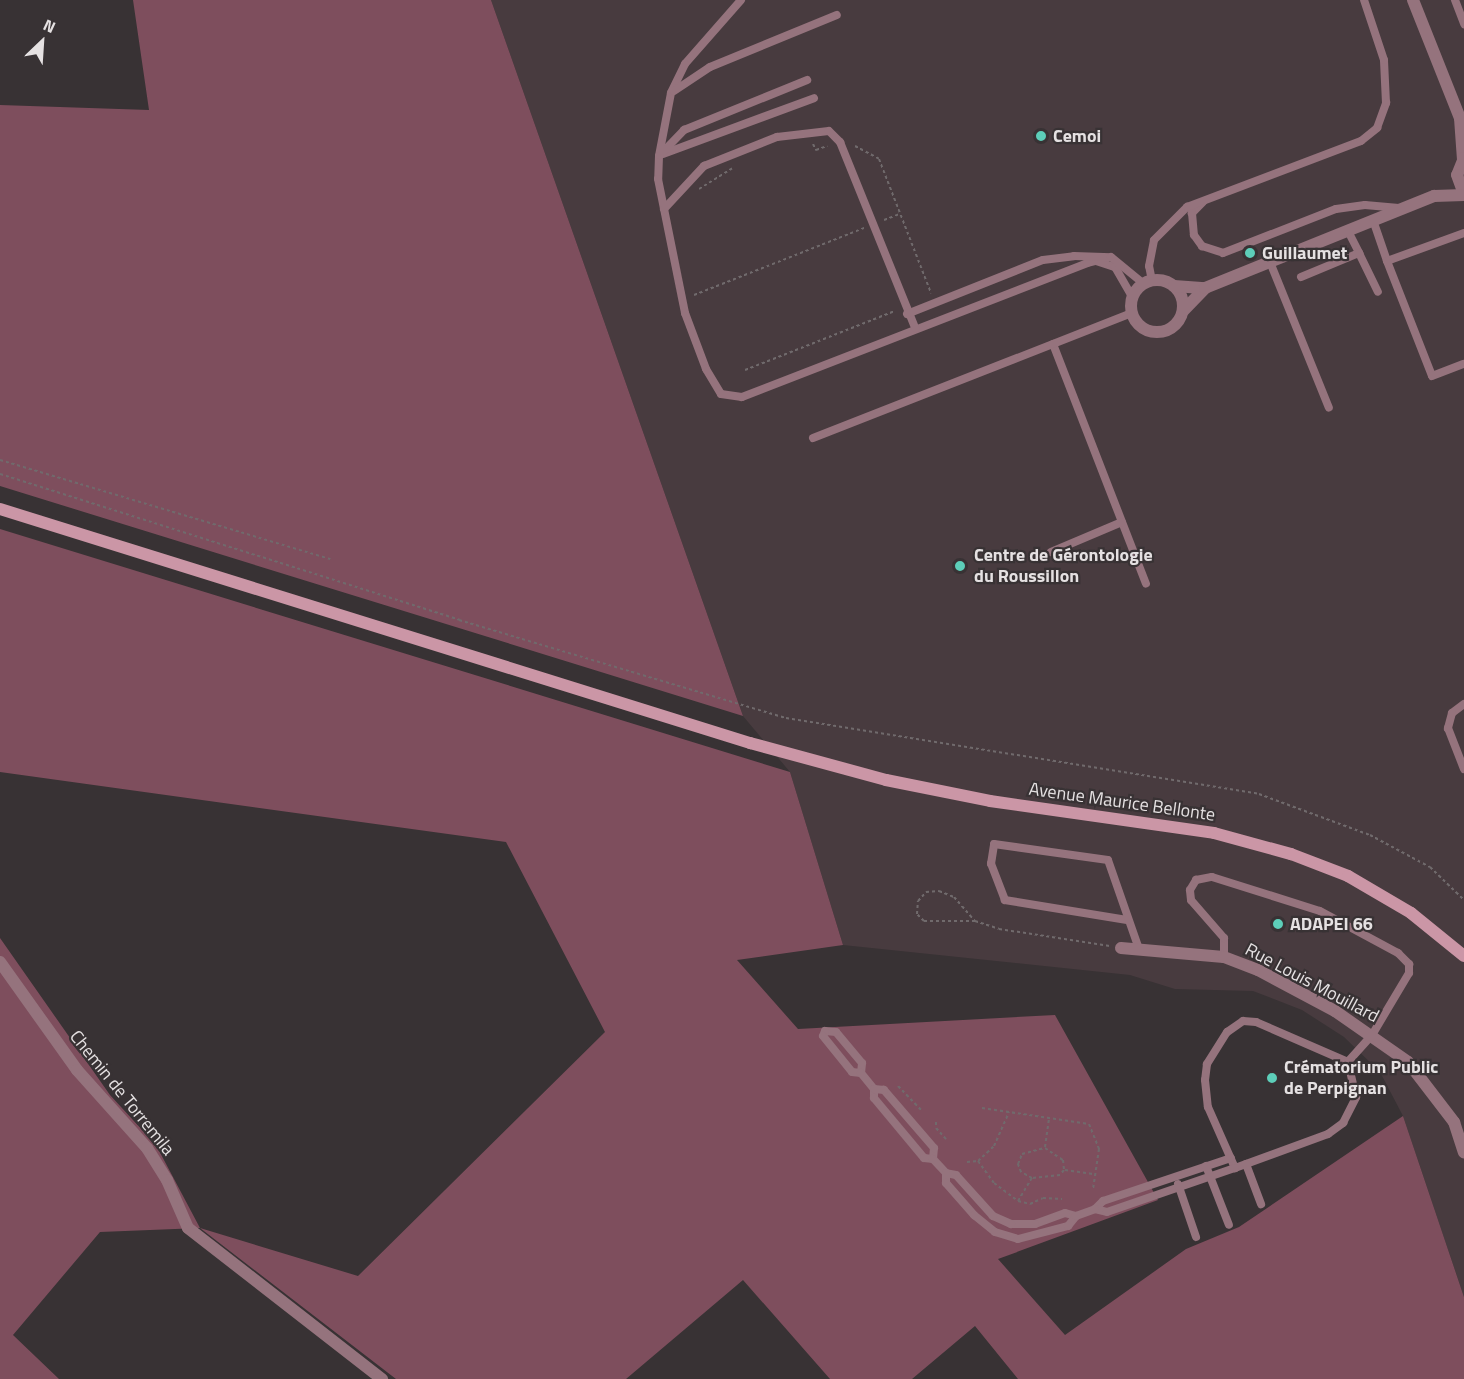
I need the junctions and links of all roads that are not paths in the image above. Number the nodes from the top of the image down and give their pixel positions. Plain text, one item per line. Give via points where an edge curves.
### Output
1 (741, 0) edge
2 (1364, 0) edge
3 (1413, 0) edge
4 (1455, 0) edge
5 (837, 15) dead end
6 (1464, 24) edge
7 (807, 80) dead end
8 (671, 93) junction
9 (814, 98) dead end
10 (1462, 121) edge
11 (659, 156) junction
12 (1463, 159) edge
13 (1457, 175) junction
14 (1464, 194) edge
15 (1434, 196) junction
16 (1205, 200) junction
17 (1403, 208) junction
18 (664, 209) junction
19 (1373, 220) junction
20 (1348, 231) junction
21 (1464, 233) edge
22 (1359, 253) junction
23 (1387, 261) junction
24 (1270, 262) junction
25 (1301, 277) dead end
26 (1148, 282) junction
27 (1174, 286) junction
28 (1205, 288) junction
29 (1378, 292) dead end
30 (1132, 297) junction
31 (906, 311) junction
32 (1183, 311) junction
33 (1132, 313) junction
34 (915, 328) junction
35 (1053, 344) junction
36 (1464, 364) edge
37 (1329, 408) dead end
38 (813, 438) dead end
39 (0, 509) edge
40 (1122, 522) junction
41 (1051, 552) dead end
42 (1146, 584) dead end
43 (1464, 704) edge
44 (1464, 768) edge
45 (1127, 920) junction
46 (1121, 948) road end
47 (1139, 949) junction
48 (1464, 956) edge
49 (1224, 957) junction
50 (0, 962) edge
51 (1372, 1035) junction
52 (1348, 1062) junction
53 (861, 1073) junction
54 (874, 1089) junction
55 (1464, 1152) edge
56 (1230, 1158) junction
57 (933, 1159) junction
58 (1246, 1164) junction
59 (1206, 1166) junction
60 (1235, 1168) junction
61 (946, 1173) junction
62 (1211, 1176) junction
63 (1175, 1177) junction
64 (1179, 1187) junction
65 (1261, 1204) dead end
66 (1095, 1209) junction
67 (1076, 1216) junction
68 (1229, 1225) dead end
69 (1196, 1237) dead end
70 (381, 1379) edge

1 - 8 lane via 685,64
2 - 16 lane via 1384,60 1386,103 1377,128 1360,141
3 - 10 street
4 - 6 lane
5 - 8 lane via 710,67
7 - 11 lane via 684,130
8 - 11 lane
9 - 11 lane
10 - 12 street
11 - 18 lane
12 - 13 street
13 - 14 street
13 - 15 street
14 - 15 street
15 - 17 street
16 - 17 lane via 1192,213 1194,235 1202,246 1223,253 1336,209 1365,205
16 - 26 lane via 1170,219 1154,240
17 - 19 street
18 - 31 lane via 704,166 800,132 829,131 840,142
18 - 34 lane via 683,299 706,369 716,388 729,398 742,397
19 - 20 street
19 - 23 lane
20 - 22 lane
20 - 24 street
21 - 23 lane
22 - 25 lane
22 - 29 lane
23 - 36 lane via 1432,376
24 - 28 street
24 - 37 lane
26 - 27 street
26 - 30 street
26 - 31 lane via 1111,257 1063,257 1042,260
27 - 28 street
27 - 32 street via 1182,297
28 - 32 street
30 - 33 street
30 - 34 lane via 1115,267 1096,261
31 - 34 lane
32 - 33 street via 1169,329 1154,332 1140,326
33 - 35 lane
35 - 38 lane
35 - 40 lane
39 - 48 main road, Avenue Maurice Bellonte via 750,743 921,787 990,801 1214,833 1291,854 1348,876 1411,913
40 - 41 lane
40 - 42 lane
43 - 44 lane via 1452,713 1448,728
45 - 45 lane via 1108,860 994,844 991,864 1005,900
45 - 47 lane
46 - 47 street, Rue Louis Mouillard
47 - 49 street, Rue Louis Mouillard
49 - 51 street, Rue Louis Mouillard via 1258,970
49 - 51 lane via 1224,938 1191,900 1190,890 1196,880 1212,877 1320,911 1398,953 1409,964 1409,974
50 - 70 street, Chemin de Torremila via 77,1070 147,1148 167,1180 188,1228
51 - 52 lane
51 - 55 street, Rue Louis Mouillard via 1408,1062 1438,1097 1454,1122
52 - 56 lane via 1256,1022 1243,1021 1227,1032 1207,1064 1205,1080 1208,1107
52 - 58 lane via 1356,1097 1343,1123 1328,1134
53 - 53 lane via 862,1063 856,1055 836,1032 825,1031 823,1036 852,1072
53 - 54 lane
54 - 57 lane via 874,1098 924,1158
54 - 57 lane via 884,1090 934,1148
56 - 59 lane
56 - 60 lane
57 - 61 lane
58 - 60 lane
58 - 65 lane
59 - 62 lane
59 - 63 lane
60 - 62 lane
61 - 67 lane via 956,1175 993,1216 1011,1224 1035,1224 1065,1213
61 - 67 lane via 946,1183 974,1215 987,1227 1008,1236 1033,1238 1068,1226
62 - 64 lane
62 - 68 lane
63 - 64 lane
63 - 66 lane via 1103,1201
64 - 66 lane via 1107,1212
64 - 69 lane
66 - 67 lane

